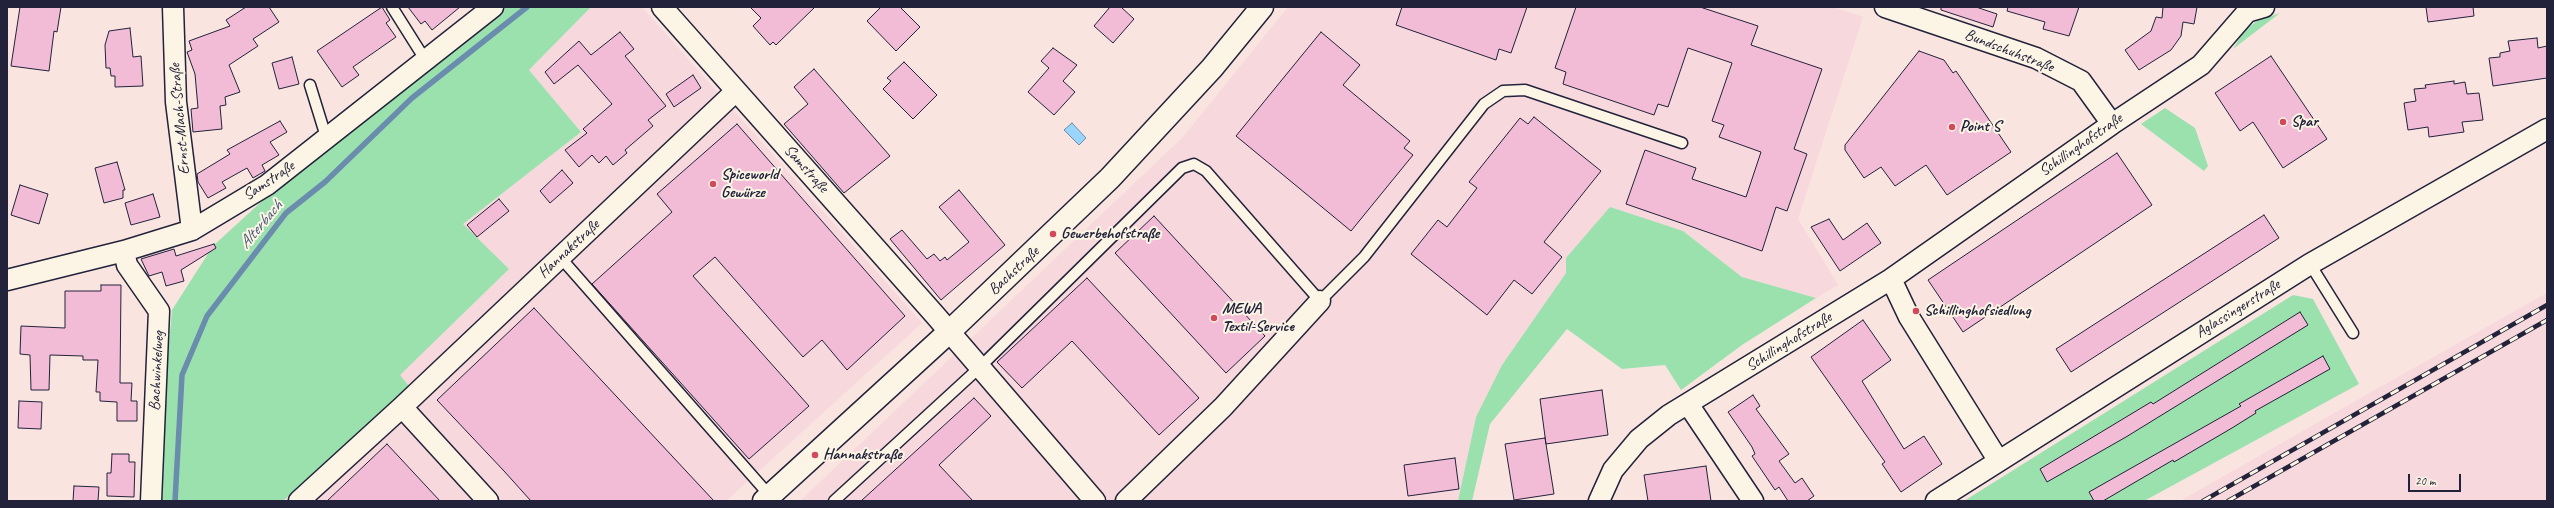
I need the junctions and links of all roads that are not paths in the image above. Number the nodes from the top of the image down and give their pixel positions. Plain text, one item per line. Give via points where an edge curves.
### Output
1 (173, 7) edge
2 (392, 7) edge
3 (493, 7) edge
4 (1262, 7) edge
5 (1885, 7) edge
6 (2252, 9) edge
7 (674, 11) edge
8 (426, 61) junction
9 (310, 85) dead end
10 (736, 91) junction
11 (2112, 124) junction
12 (2547, 129) edge
13 (327, 140) junction
14 (1682, 143) dead end
15 (192, 230) junction
16 (124, 251) junction
17 (560, 257) junction
18 (2310, 264) junction
19 (1891, 279) junction
20 (7, 280) edge
21 (1320, 301) junction
22 (949, 332) junction
23 (2353, 333) dead end
24 (978, 368) junction
25 (1688, 404) junction
26 (402, 407) junction
27 (1998, 460) junction
28 (767, 498) edge
29 (151, 501) edge
30 (299, 501) edge
31 (488, 501) edge
32 (834, 501) edge
33 (1095, 501) edge
34 (1126, 501) edge
35 (1599, 501) edge
36 (1753, 501) edge
37 (1936, 501) edge

1 - 15 street, Ernst-Mach-Straße via 176,102
2 - 8 lane
3 - 8 street, Samstraße
4 - 22 street, Bachstraße via 1212,68 1110,178
5 - 11 street, Bundschuhstraße via 2036,58 2081,81
6 - 11 street, Schillinghofstraße via 2201,65
7 - 10 street, Samstraße
8 - 13 street, Samstraße
9 - 13 lane
10 - 17 street, Hannakstraße
10 - 22 street, Samstraße
11 - 19 street, Schillinghofstraße
12 - 18 street, Aglassingerstraße
13 - 15 street, Samstraße via 267,185
14 - 21 lane via 1525,90 1502,91 1484,104 1364,257
15 - 16 street, Samstraße
16 - 20 street, Samstraße
16 - 29 street, Bachwinkelweg via 127,265 160,311
17 - 26 street, Hannakstraße
17 - 28 lane
18 - 23 lane
18 - 27 street, Aglassingerstraße
19 - 25 street, Schillinghofstraße
19 - 27 street via 1909,317
21 - 24 lane via 1206,171 1194,164 1182,168
21 - 34 street via 1223,407
22 - 24 street
22 - 28 street, Bachstraße
24 - 32 lane
24 - 33 street
25 - 35 street, Schillinghofstraße via 1638,439 1613,470
25 - 36 street
26 - 30 street, Hannakstraße
26 - 31 street
27 - 37 street, Aglassingerstraße

